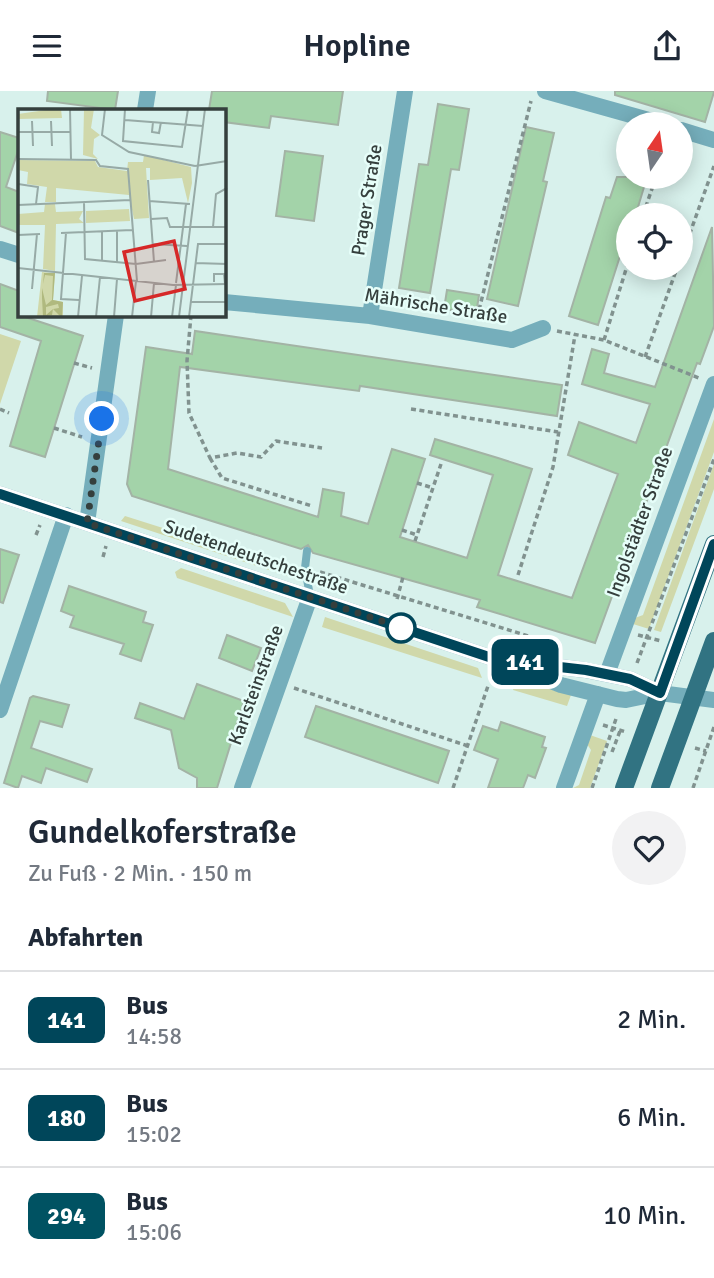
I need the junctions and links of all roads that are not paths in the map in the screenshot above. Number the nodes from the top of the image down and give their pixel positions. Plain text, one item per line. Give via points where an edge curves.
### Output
1 (148, 91) edge
2 (405, 91) edge
3 (545, 91) edge
4 (145, 109) edge
5 (620, 112) edge
6 (693, 134) edge
7 (714, 140) edge
8 (0, 249) edge
9 (18, 255) edge
10 (226, 302) edge
11 (370, 316) junction
12 (116, 317) edge
13 (543, 328) road end
14 (714, 384) edge
15 (0, 493) edge
16 (65, 515) junction
17 (87, 523) junction
18 (714, 544) edge
19 (307, 551) dead end
20 (310, 597) junction
21 (714, 641) edge
22 (498, 660) junction
23 (607, 674) junction
24 (660, 693) junction
25 (598, 694) junction
26 (693, 697) junction
27 (714, 700) edge
28 (0, 710) edge
29 (242, 788) edge
30 (564, 788) edge
31 (624, 788) edge
32 (660, 788) edge

1 - 4 street
2 - 11 street, Prager Straße
3 - 5 street
6 - 7 street
8 - 9 street
10 - 11 street, Mährische Straße
11 - 13 street, Mährische Straße via 512,340
12 - 17 street
14 - 23 street, Ingolstädter Straße
15 - 16 street, Sudetendeutschestraße
16 - 17 street, Sudetendeutschestraße
16 - 28 street
17 - 20 street, Sudetendeutschestraße
18 - 24 main road
19 - 20 lane via 304,568
20 - 22 street, Sudetendeutschestraße
20 - 29 street, Karlsteinstraße
21 - 26 main road
22 - 23 street, Sudetendeutschestraße
22 - 25 street, Sudetendeutschestraße
23 - 24 street, Sudetendeutschestraße
24 - 25 street, Sudetendeutschestraße via 623,700
24 - 26 street, Sudetendeutschestraße
24 - 31 main road
25 - 30 street
26 - 27 street, Sudetendeutschestraße
26 - 32 main road

